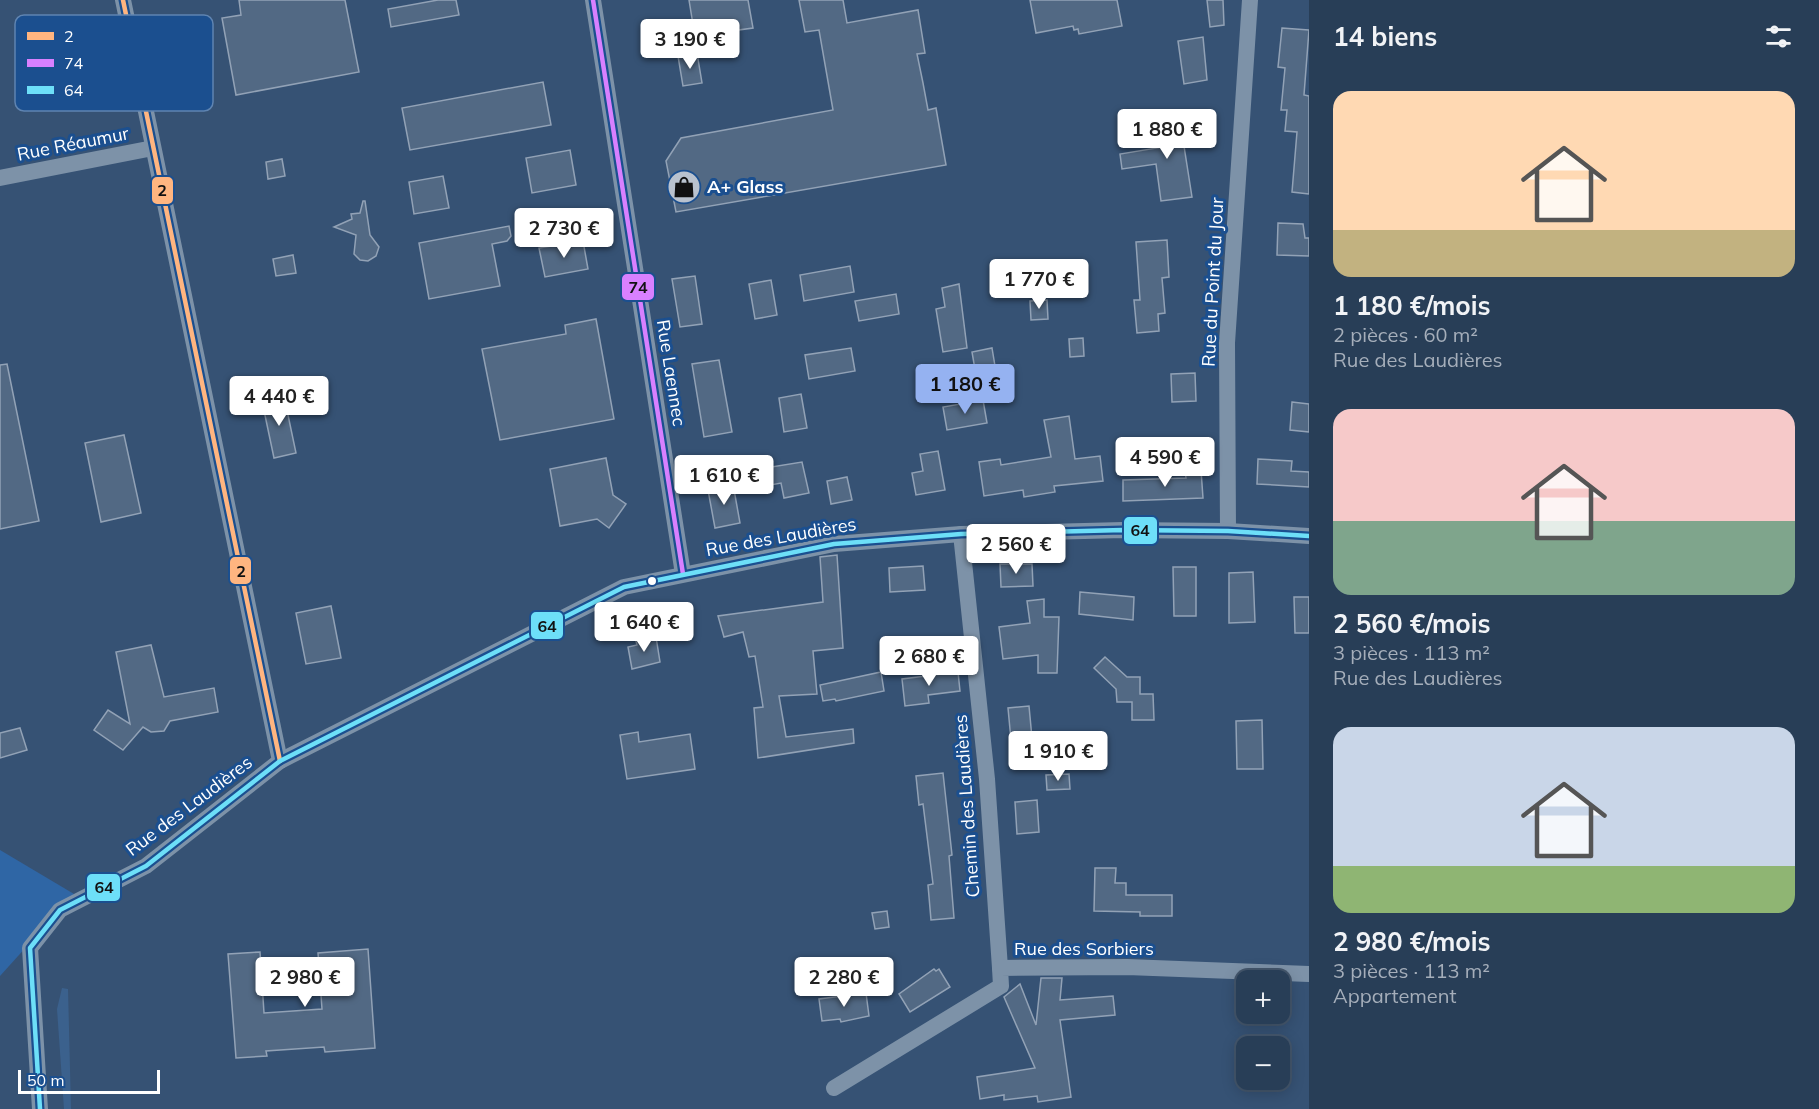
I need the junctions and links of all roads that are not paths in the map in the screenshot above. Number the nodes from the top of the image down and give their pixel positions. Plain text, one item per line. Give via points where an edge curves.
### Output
1 (123, 0) edge
2 (593, 0) edge
3 (1250, 0) edge
4 (126, 15) edge
5 (146, 111) edge
6 (153, 148) junction
7 (0, 178) edge
8 (1228, 531) junction
9 (961, 534) junction
10 (1309, 537) edge
11 (683, 574) junction
12 (280, 761) junction
13 (1000, 968) junction
14 (1309, 974) edge
15 (834, 1089) dead end
16 (40, 1109) edge

1 - 4 street
2 - 11 street, Rue Laennec
3 - 8 street, Rue du Point du Jour via 1227,343
5 - 6 street
6 - 7 street, Rue Réaumur
6 - 12 street
8 - 9 street, Rue des Laudières
8 - 10 street, Rue des Laudières
9 - 11 street, Rue des Laudières via 834,544
9 - 13 street, Chemin des Laudières via 987,779
11 - 12 street, Rue des Laudières via 624,587
12 - 16 street, Rue des Laudières via 146,866 60,910 30,948
13 - 14 street, Rue des Sorbiers via 1127,967
13 - 15 street, Rue des Sorbiers via 1001,986

